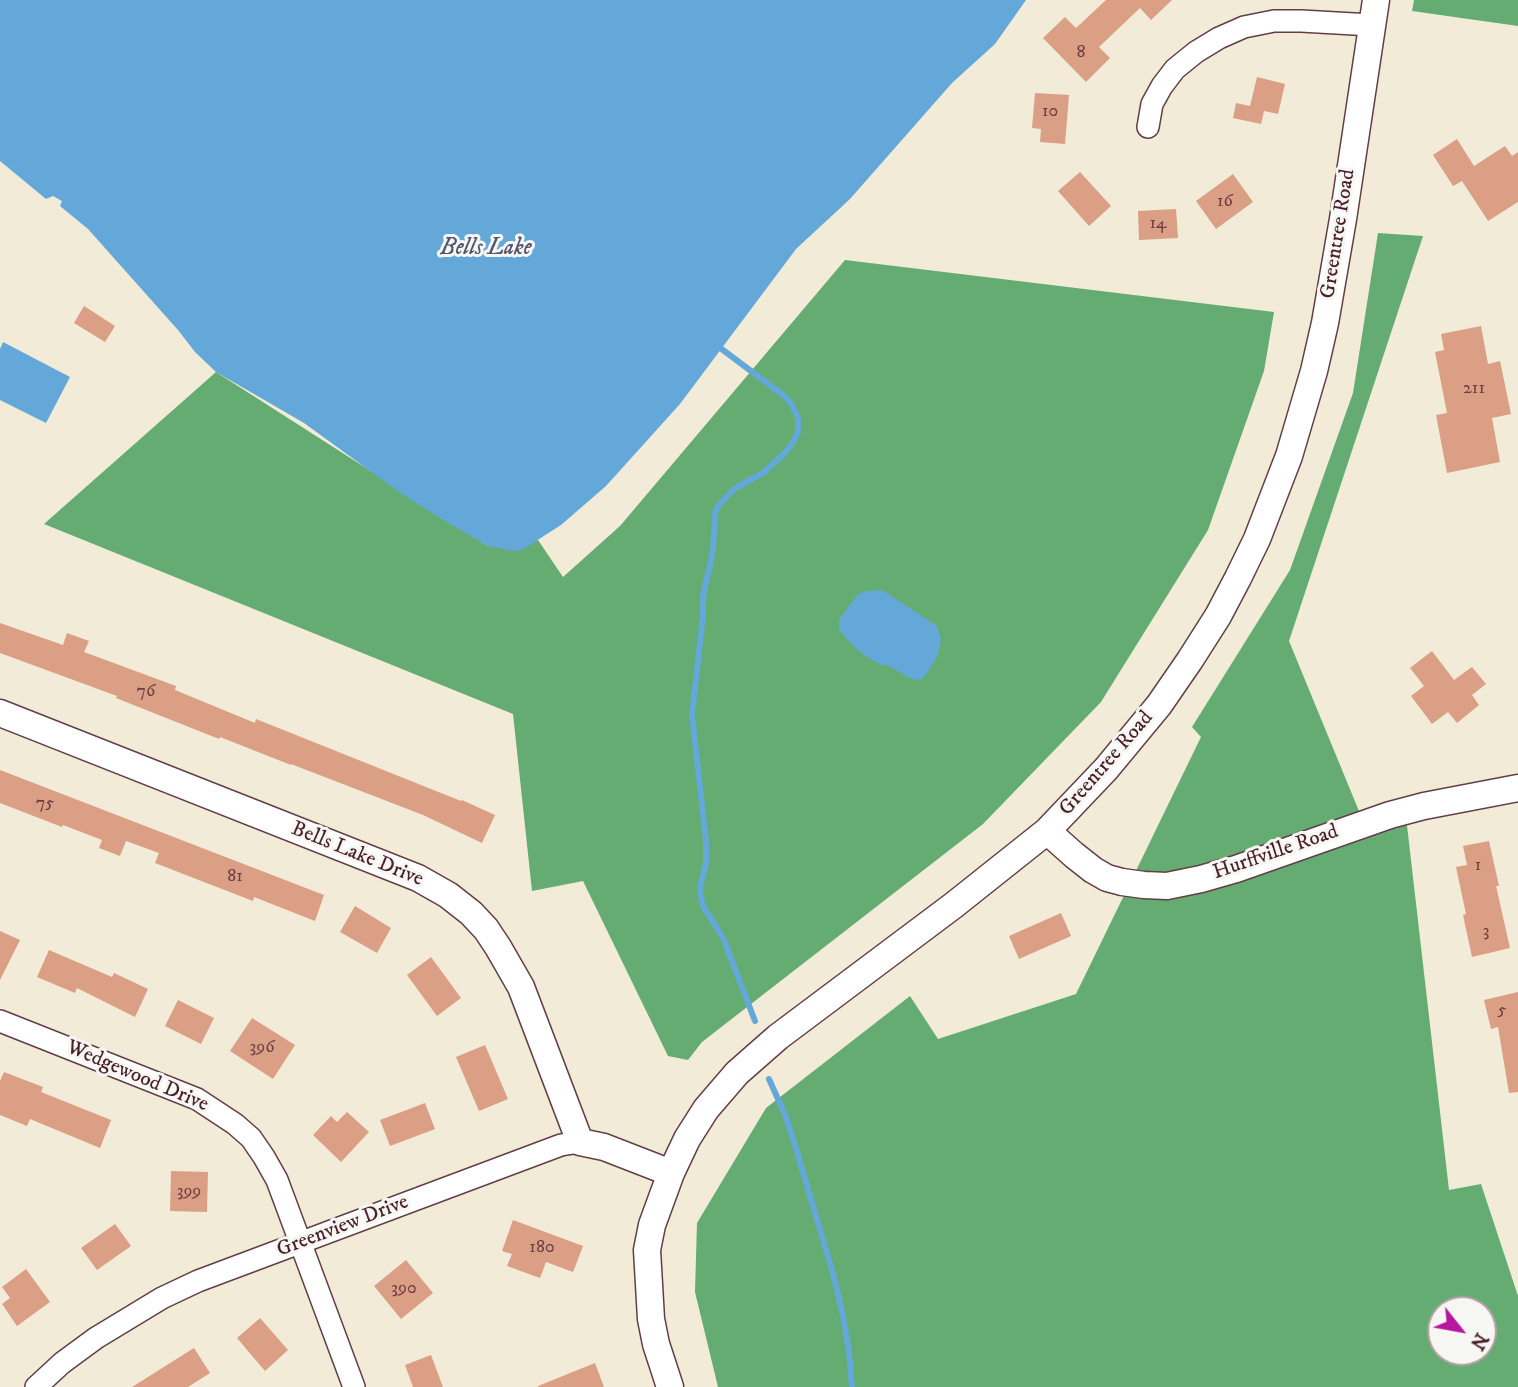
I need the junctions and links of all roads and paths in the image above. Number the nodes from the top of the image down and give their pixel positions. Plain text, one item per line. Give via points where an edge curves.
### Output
1 (1374, 12) edge
2 (1148, 127) dead end
3 (0, 713) edge
4 (1518, 788) edge
5 (1047, 831) junction
6 (0, 1021) edge
7 (580, 1142) junction
8 (671, 1173) junction
9 (300, 1243) junction
10 (36, 1387) edge
11 (354, 1387) edge
12 (670, 1387) edge

1 - 2 street via 1274,21 1219,38 1175,69 1152,104
1 - 5 street, Greentree Road via 1325,323 1293,444 1264,521 1218,616 1190,660 1128,743
3 - 7 street, Bells Lake Drive via 418,878 448,895 486,929 521,987
4 - 5 street, Hurffville Road via 1390,815 1236,869 1167,886 1107,877
5 - 8 street, Greentree Road via 737,1073 706,1109
6 - 9 street, Wedgewood Drive via 197,1099 235,1124 251,1138 277,1180
7 - 8 street, Greenview Drive
7 - 9 street, Greenview Drive via 561,1145
8 - 12 street, Greentree Road via 647,1250 650,1318
9 - 10 street, Greenview Drive via 162,1298 96,1338
9 - 11 street, Wedgewood Drive

